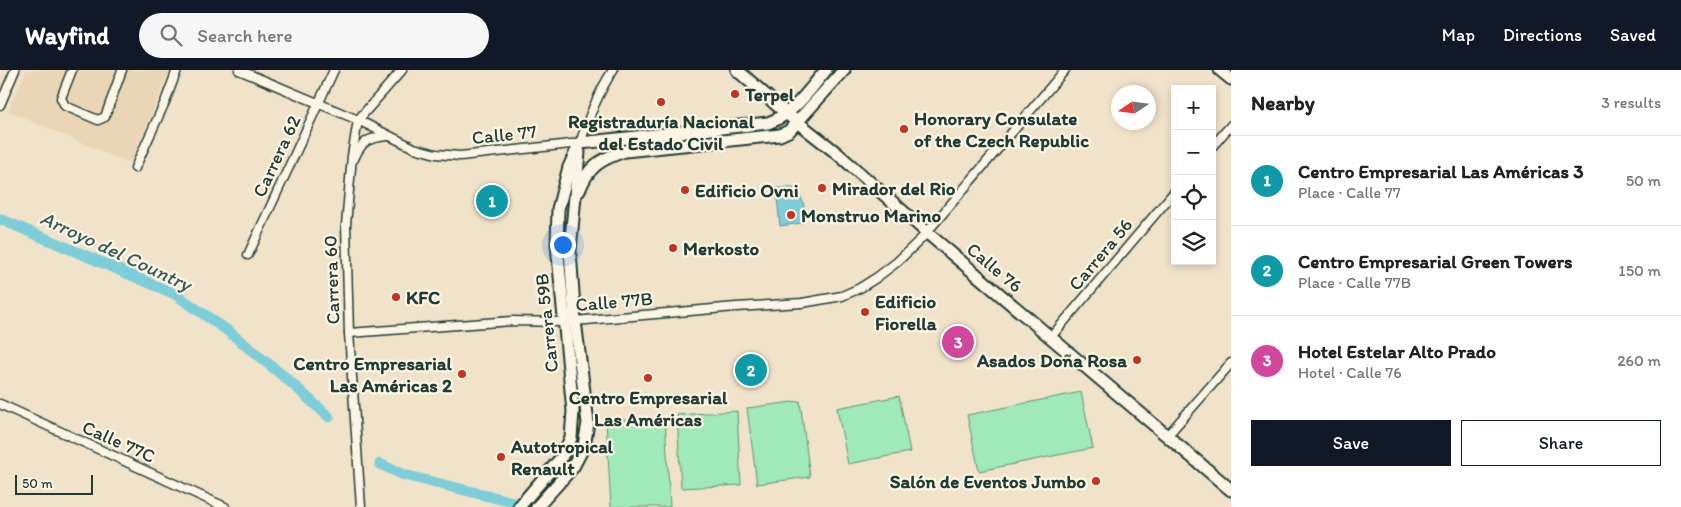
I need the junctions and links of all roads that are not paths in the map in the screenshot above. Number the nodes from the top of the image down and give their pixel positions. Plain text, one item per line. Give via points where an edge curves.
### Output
1 (16, 70) edge
2 (72, 70) edge
3 (122, 70) edge
4 (177, 70) edge
5 (239, 70) edge
6 (334, 70) edge
7 (402, 70) edge
8 (614, 70) edge
9 (738, 70) edge
10 (826, 70) edge
11 (844, 70) edge
12 (1065, 70) edge
13 (1220, 70) edge
14 (1231, 79) edge
15 (319, 103) junction
16 (0, 105) edge
17 (787, 114) junction
18 (358, 120) junction
19 (798, 123) junction
20 (1231, 125) edge
21 (388, 136) junction
22 (1216, 142) edge
23 (580, 143) junction
24 (351, 167) junction
25 (135, 168) dead end
26 (1171, 196) edge
27 (574, 205) junction
28 (927, 232) junction
29 (248, 255) dead end
30 (569, 321) junction
31 (349, 333) junction
32 (1051, 337) junction
33 (1231, 363) edge
34 (0, 404) edge
35 (1167, 436) junction
36 (1231, 490) edge
37 (214, 505) edge
38 (225, 507) edge
39 (361, 507) edge
40 (519, 507) edge
41 (537, 507) edge

1 - 16 street
2 - 3 street via 61,98 65,106 98,120 105,117
4 - 25 street
5 - 15 street, Calle 77
6 - 15 street, Carrera 62
7 - 18 street
8 - 23 street via 590,114
9 - 17 street, Calle 76
10 - 17 street
11 - 19 street
12 - 28 street, Calle 77B
13 - 14 street
15 - 18 street, Calle 77
15 - 29 street, Carrera 62
17 - 19 street, Calle 76
17 - 23 street, Calle 77 via 768,123
18 - 21 street, Calle 77
18 - 24 street, Carrera 60
19 - 27 street via 780,135 626,151 605,158 592,167 582,182
19 - 28 street, Calle 76
20 - 22 street
21 - 23 street, Calle 77 via 414,148 460,156
21 - 24 street via 369,138 356,154
23 - 27 street, Carrera 59B
23 - 30 street, Carrera 59B via 569,167 558,209 557,245
24 - 31 street, Carrera 60 via 346,224
26 - 32 street, Carrera 56
27 - 30 street, Carrera 59B
28 - 30 street, Calle 77B via 876,278 842,296 802,303
28 - 32 street, Calle 76
30 - 31 street, Calle 77B via 512,321
30 - 40 street, Carrera 59B via 571,438 561,458
30 - 41 street, Carrera 59B via 588,423 584,446 573,467
31 - 39 street, Carrera 60
32 - 35 street, Calle 76
33 - 35 street
34 - 37 street, Calle 77C
35 - 36 street, Calle 76
37 - 38 street, Calle 77C

